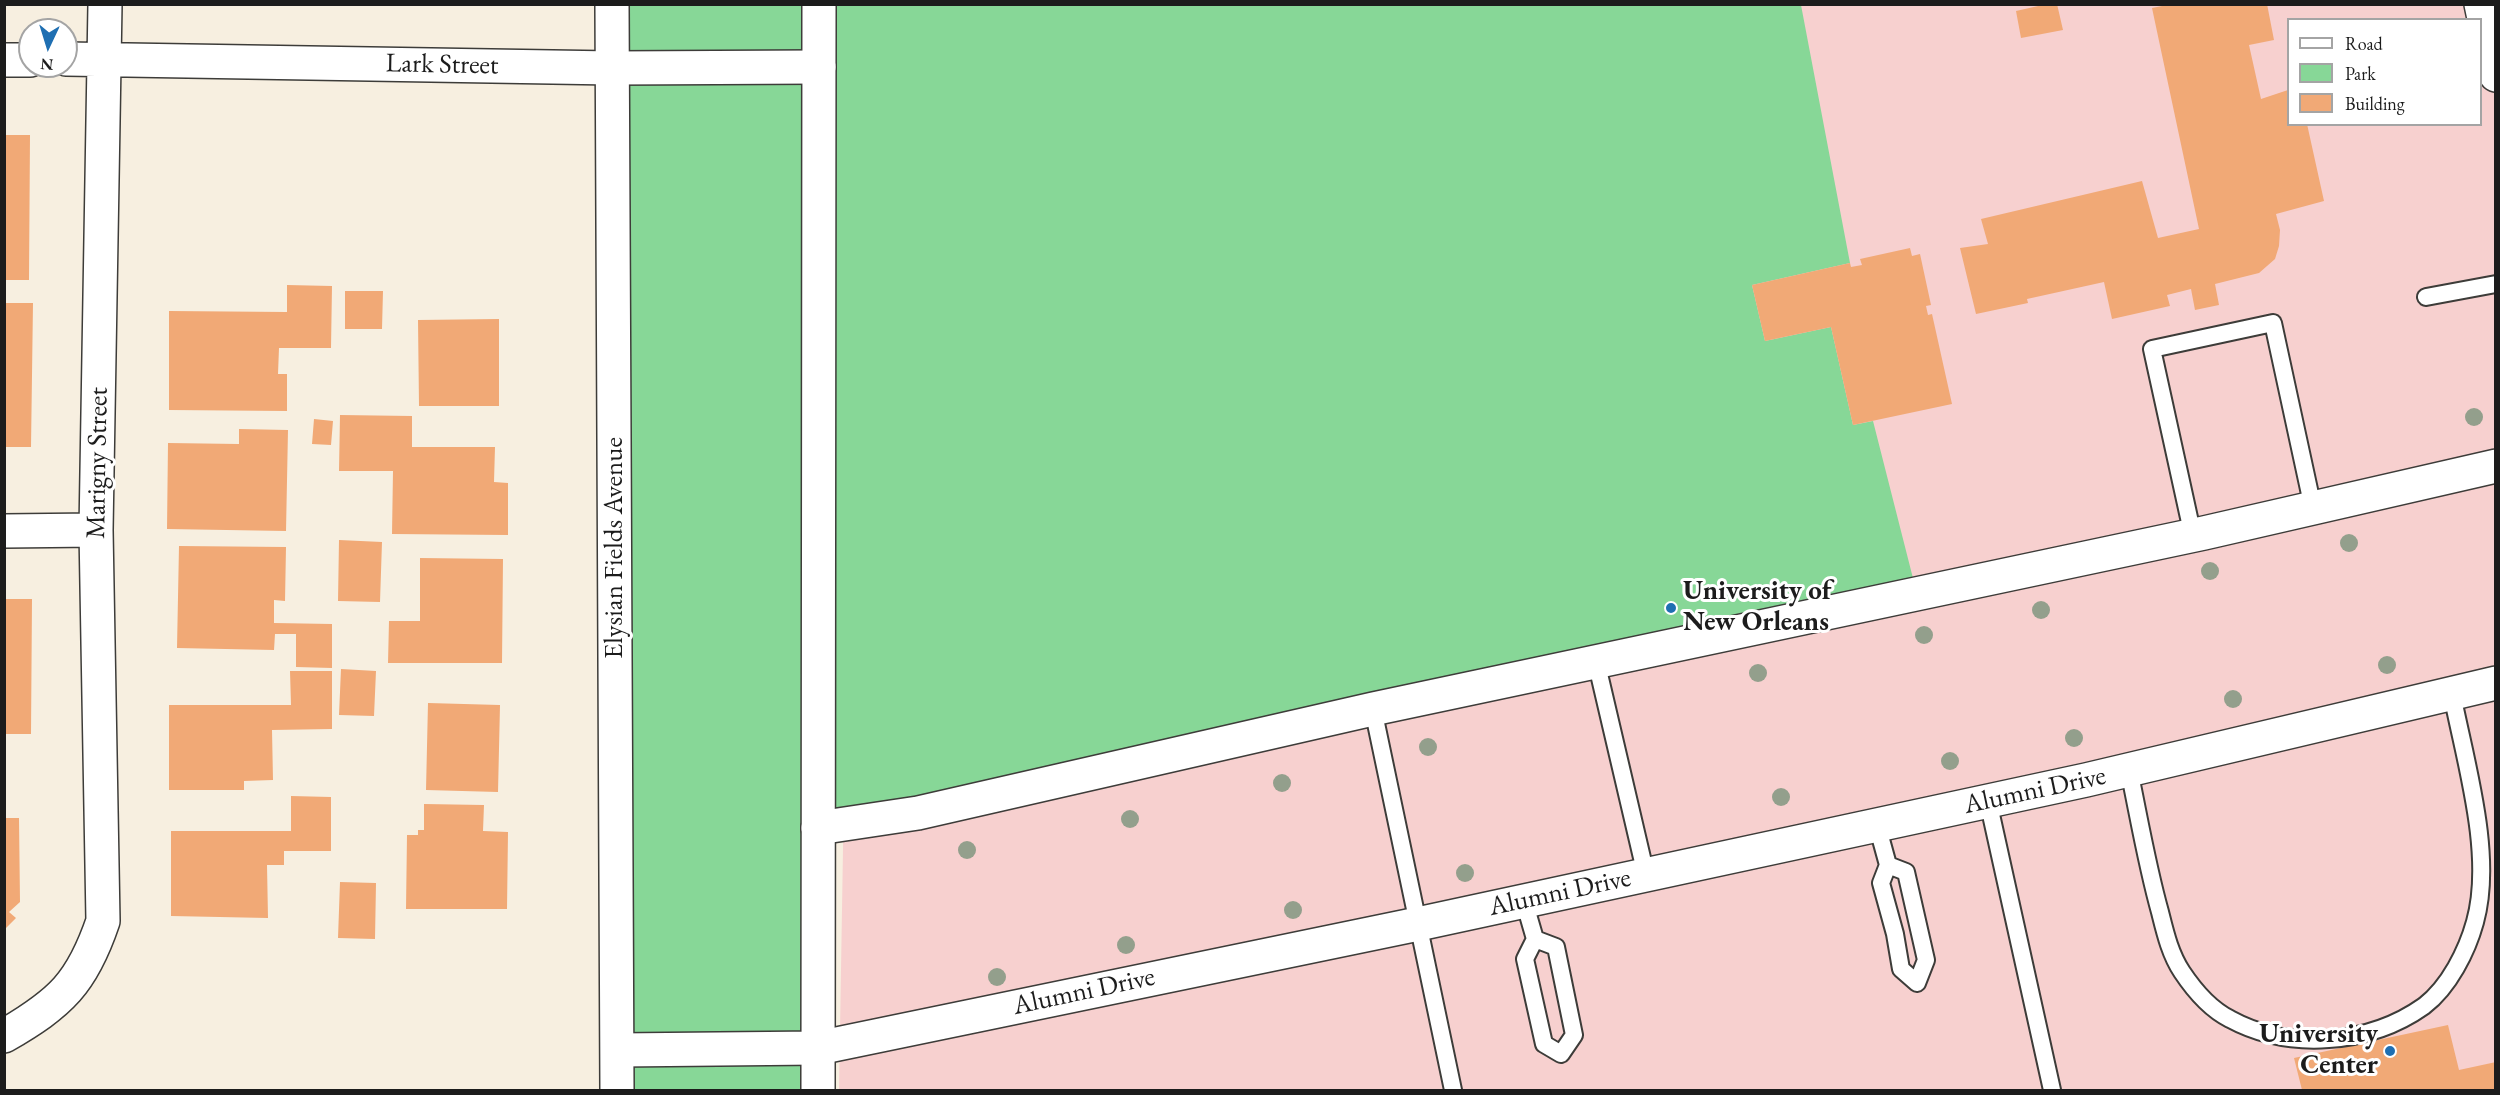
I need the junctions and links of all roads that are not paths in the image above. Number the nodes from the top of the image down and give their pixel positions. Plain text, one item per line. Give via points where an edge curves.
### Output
1 (105, 4) edge
2 (612, 4) edge
3 (819, 4) edge
4 (2481, 4) edge
5 (78, 59) edge
6 (106, 59) junction
7 (819, 67) junction
8 (613, 68) junction
9 (2496, 75) edge
10 (2496, 284) edge
11 (2426, 297) dead end
12 (2496, 466) edge
13 (2313, 508) junction
14 (96, 530) junction
15 (4, 531) edge
16 (2193, 536) junction
17 (1596, 661) junction
18 (2496, 683) edge
19 (2452, 694) junction
20 (1373, 708) junction
21 (2129, 770) junction
22 (1988, 801) junction
23 (1877, 825) junction
24 (818, 828) junction
25 (1888, 866) junction
26 (1646, 874) junction
27 (1524, 901) junction
28 (1418, 924) junction
29 (1535, 939) junction
30 (4, 1036) edge
31 (818, 1048) junction
32 (618, 1050) junction
33 (617, 1090) edge
34 (818, 1090) edge
35 (1453, 1090) edge
36 (2052, 1090) edge

1 - 6 street, Marigny Street
2 - 8 street, Elysian Fields Avenue
3 - 7 street
4 - 9 street
5 - 6 street, Lark Street
6 - 8 street, Lark Street
6 - 14 street, Marigny Street
7 - 8 street, Lark Street
7 - 24 street
8 - 32 street, Elysian Fields Avenue
10 - 11 lane
12 - 13 street
13 - 16 street
13 - 16 lane via 2273,323 2152,349
14 - 15 street
14 - 30 street, Marigny Street via 103,921 75,982 33,1019
16 - 17 street
17 - 20 street
17 - 26 lane
18 - 19 street, Alumni Drive
19 - 21 street, Alumni Drive
19 - 21 lane via 2479,831 2481,895 2475,923 2462,958 2426,1004 2398,1022 2370,1033 2311,1040 2270,1035 2229,1019 2201,998 2181,970 2167,940
20 - 24 street via 918,813
20 - 28 lane
21 - 22 street, Alumni Drive
22 - 23 street, Alumni Drive
22 - 36 lane
23 - 25 lane
23 - 26 street, Alumni Drive
24 - 31 street
25 - 25 lane via 1881,883 1901,969 1917,983 1926,960 1906,872
26 - 27 street, Alumni Drive
27 - 28 street, Alumni Drive
27 - 29 lane
28 - 31 street, Alumni Drive
28 - 35 lane
29 - 29 lane via 1525,959 1544,1044 1561,1054 1574,1035 1556,947
31 - 32 street, Alumni Drive
31 - 34 street
32 - 33 street, Elysian Fields Avenue

